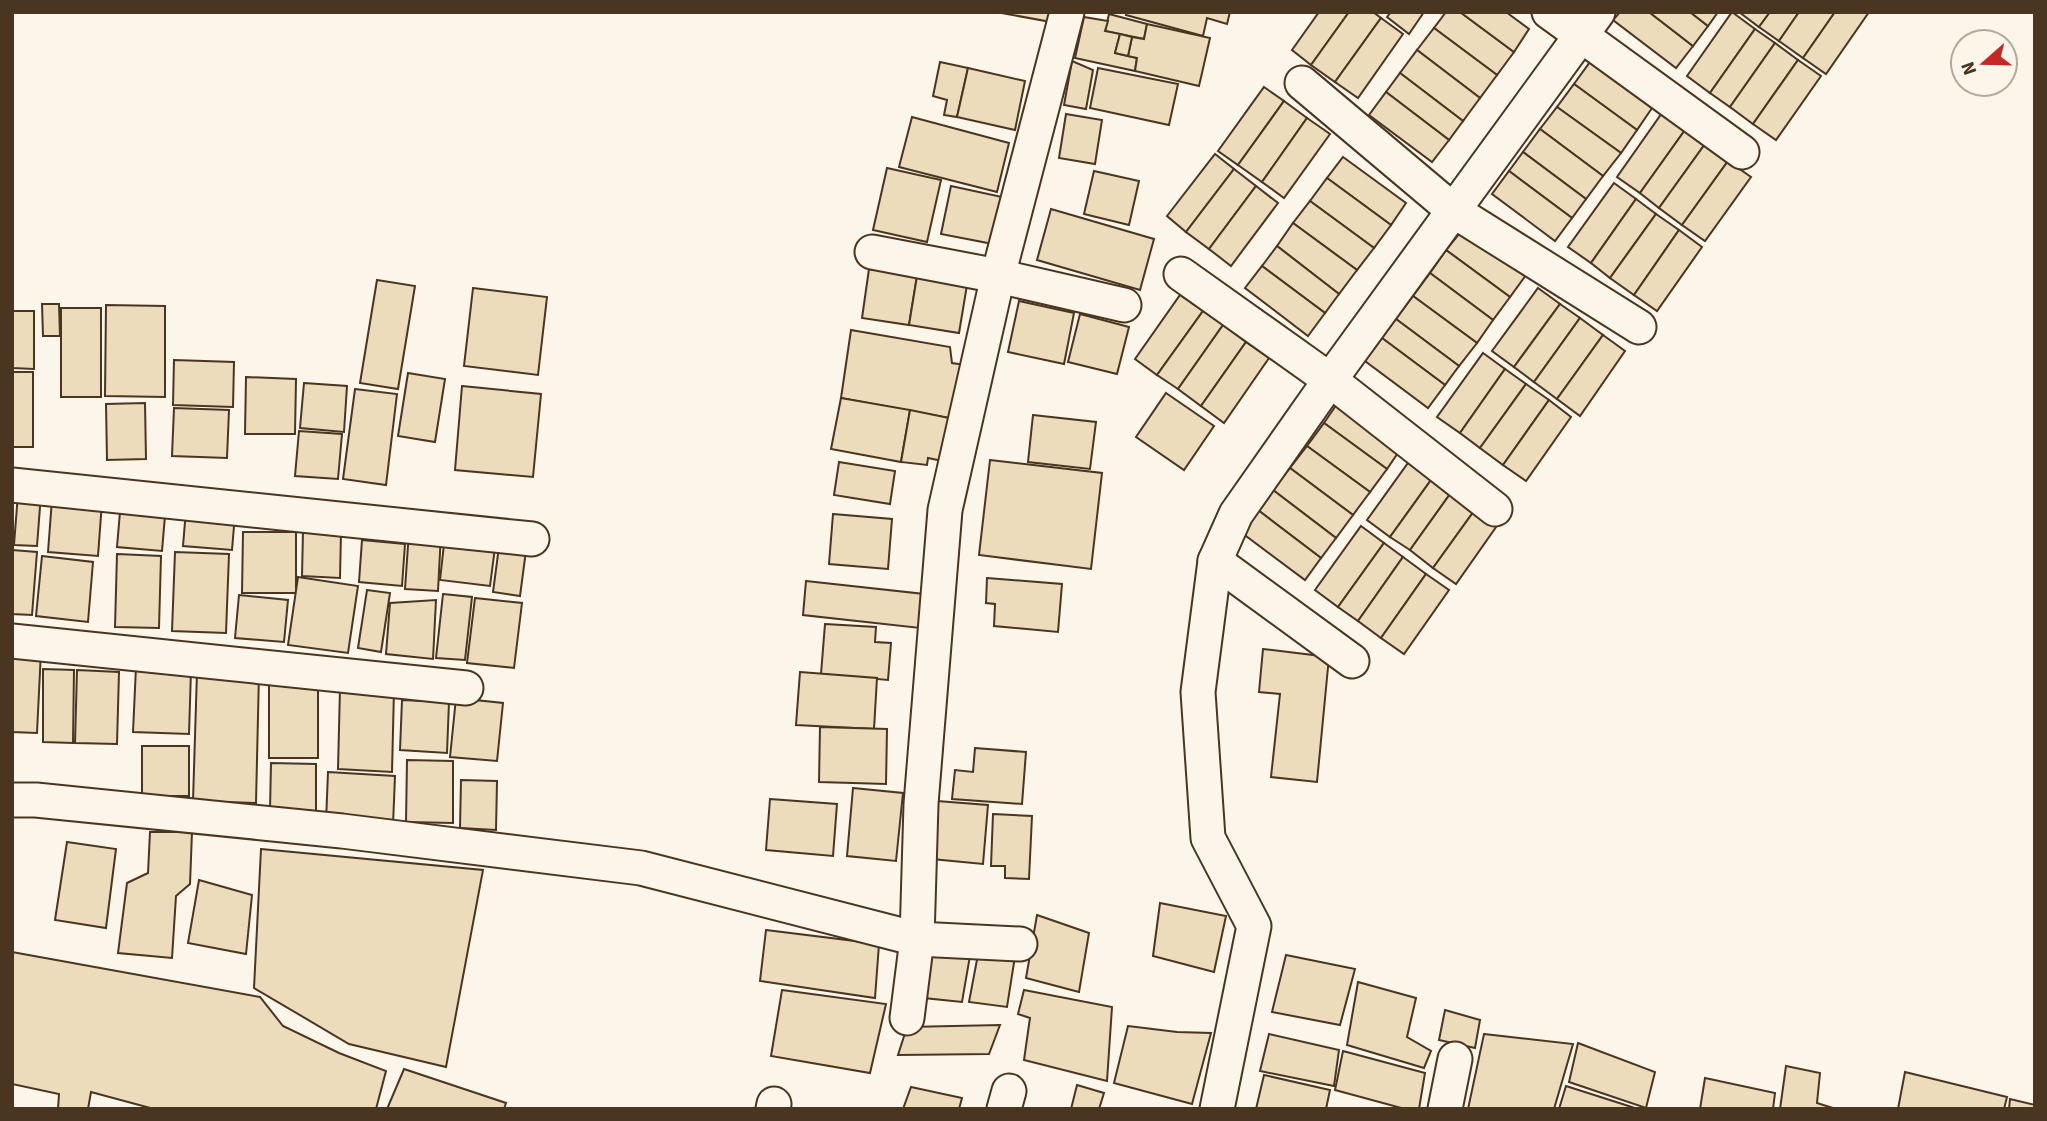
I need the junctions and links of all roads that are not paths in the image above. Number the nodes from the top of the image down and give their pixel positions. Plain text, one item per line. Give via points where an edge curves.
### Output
1 (1068, 12) edge
2 (1549, 12) edge
3 (1589, 24) edge
4 (1302, 83) dead end
5 (1742, 152) dead end
6 (1454, 211) junction
7 (872, 252) dead end
8 (1181, 274) dead end
9 (998, 276) junction
10 (1124, 305) dead end
11 (1639, 327) dead end
12 (1330, 380) junction
13 (12, 485) edge
14 (1495, 509) dead end
15 (532, 538) dead end
16 (1215, 561) junction
17 (12, 641) edge
18 (1352, 661) dead end
19 (466, 688) dead end
20 (12, 800) edge
21 (917, 939) junction
22 (1020, 944) dead end
23 (907, 1018) dead end
24 (1455, 1059) dead end
25 (1217, 1109) edge
26 (1445, 1109) edge

1 - 9 street
2 - 3 street
3 - 5 street
3 - 6 street
4 - 6 street
6 - 11 street
6 - 12 street
7 - 9 street
8 - 12 street
9 - 10 street
9 - 21 street via 945,510 921,804
12 - 14 street
12 - 16 street via 1236,513
13 - 15 street
16 - 18 street
16 - 25 street via 1198,692 1208,838 1254,926
17 - 19 street
20 - 21 street via 342,831 642,868
21 - 22 street
21 - 23 street
24 - 26 street

